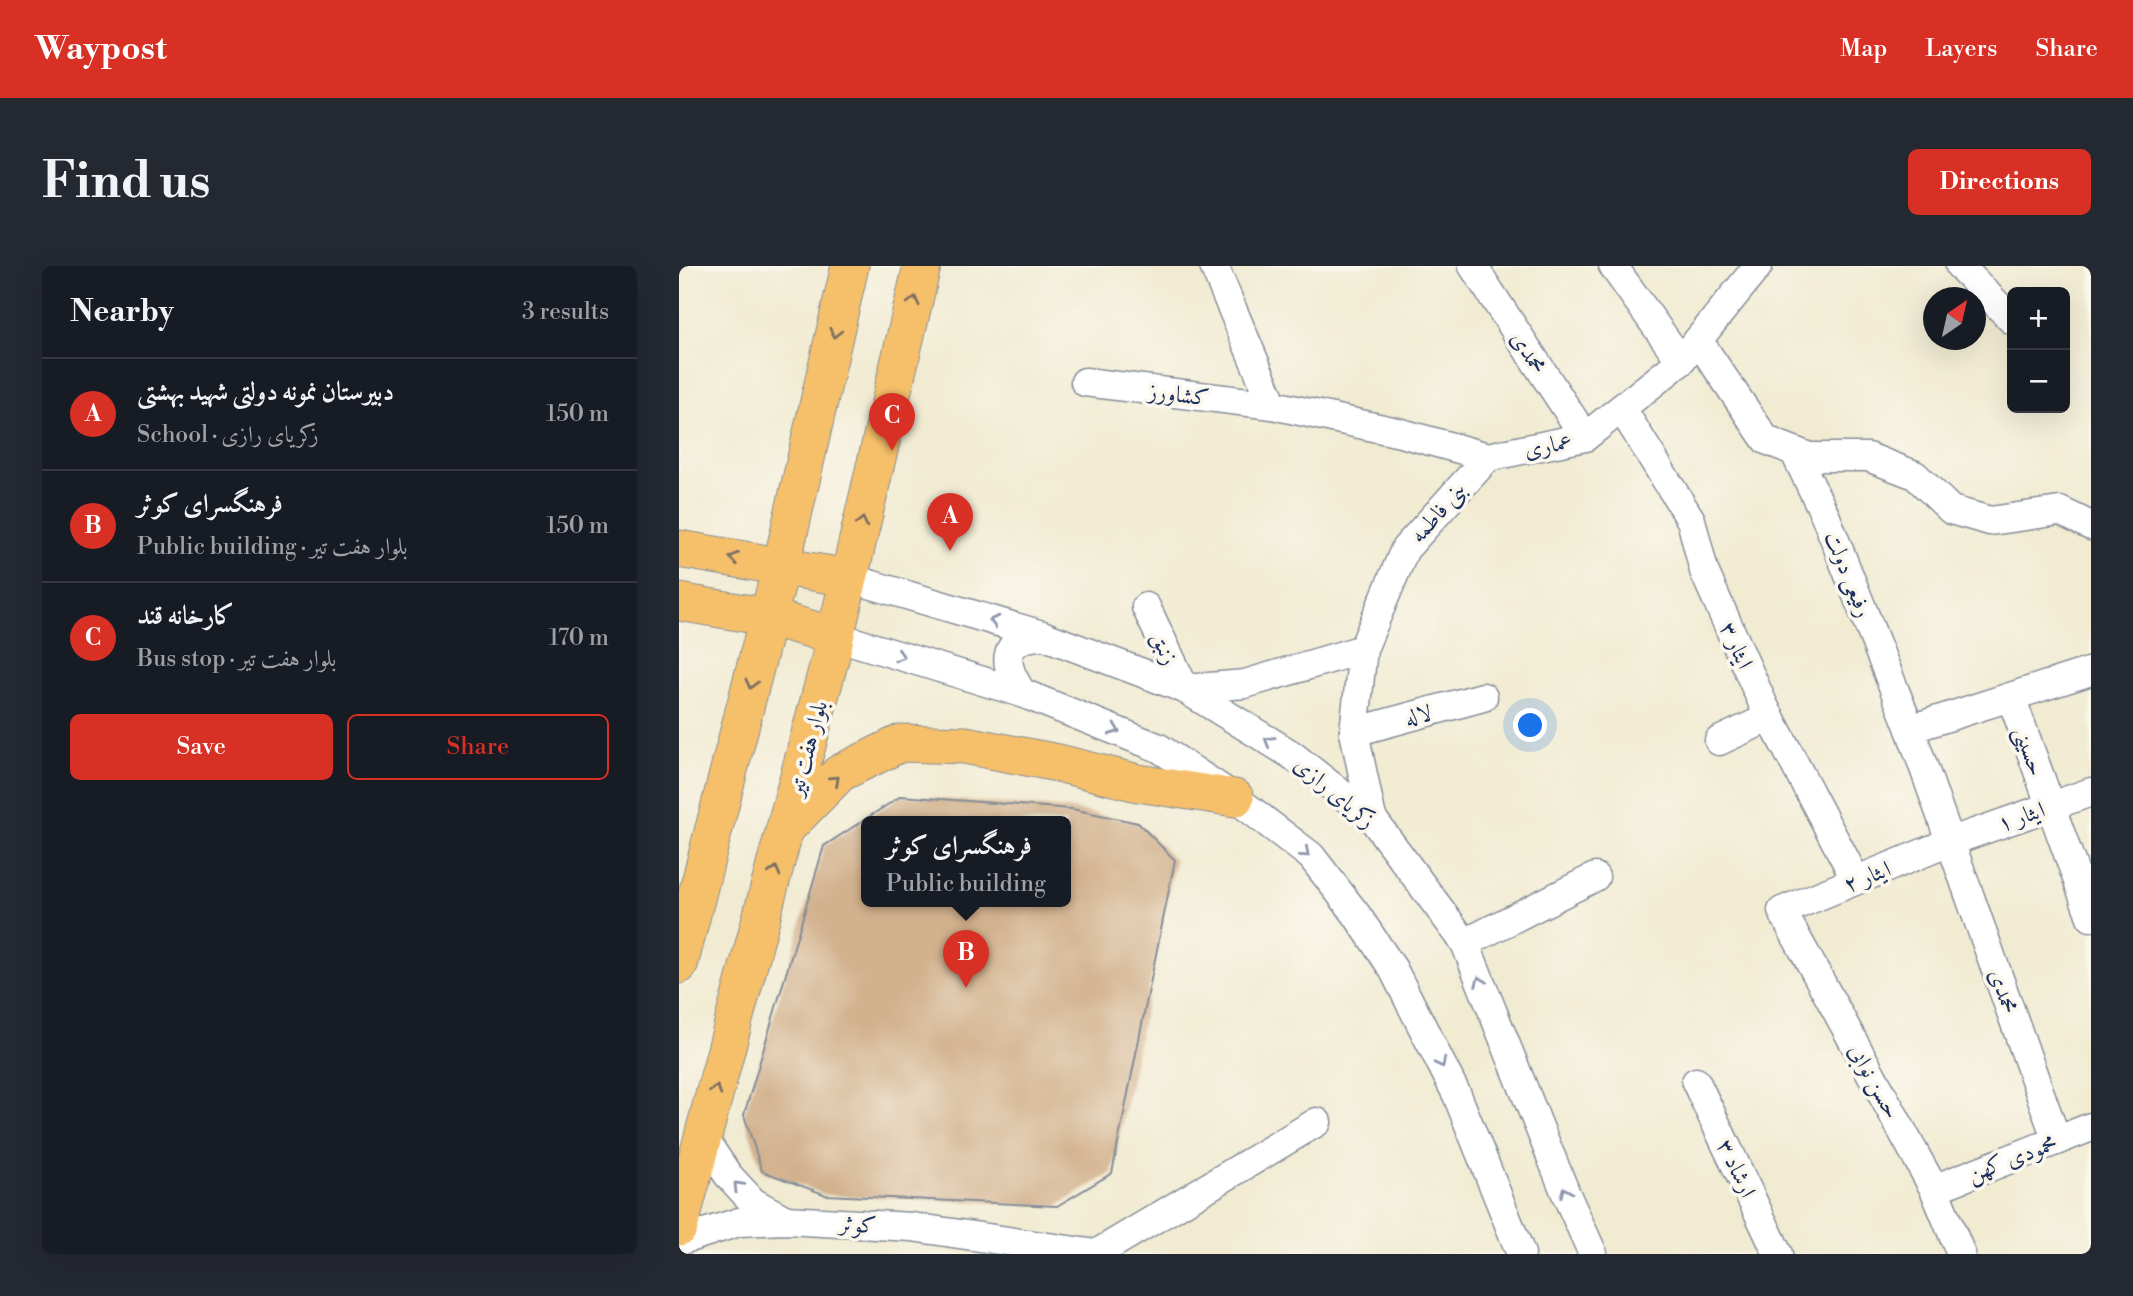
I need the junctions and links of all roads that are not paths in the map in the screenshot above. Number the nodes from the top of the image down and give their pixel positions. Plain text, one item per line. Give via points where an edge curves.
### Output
1 (850, 266) edge
2 (922, 266) edge
3 (1214, 266) edge
4 (1473, 266) edge
5 (1613, 266) edge
6 (1758, 266) edge
7 (1960, 266) edge
8 (2007, 315) edge
9 (1689, 350) junction
10 (1085, 382) dead end
11 (1273, 405) junction
12 (1622, 410) junction
13 (1585, 438) junction
14 (1794, 451) junction
15 (1487, 457) junction
16 (2091, 526) edge
17 (679, 549) edge
18 (781, 567) junction
19 (849, 578) junction
20 (679, 602) edge
21 (1146, 607) dead end
22 (768, 617) junction
23 (1042, 635) junction
24 (835, 636) junction
25 (1363, 649) junction
26 (2091, 671) edge
27 (1185, 689) junction
28 (1023, 694) junction
29 (1483, 697) dead end
30 (2011, 697) junction
31 (1770, 717) junction
32 (1910, 729) junction
33 (1354, 732) junction
34 (1719, 741) dead end
35 (2091, 792) edge
36 (1235, 798) junction
37 (2049, 806) junction
38 (1372, 818) junction
39 (786, 828) junction
40 (1952, 841) junction
41 (1595, 877) dead end
42 (1856, 880) junction
43 (1782, 911) joint
44 (2091, 917) edge
45 (1465, 943) junction
46 (679, 965) edge
47 (1696, 1082) dead end
48 (1317, 1122) dead end
49 (2091, 1127) edge
50 (703, 1138) junction
51 (2057, 1141) junction
52 (1934, 1189) junction
53 (786, 1220) junction
54 (679, 1227) edge
55 (679, 1241) edge
56 (1096, 1254) edge
57 (1521, 1254) edge
58 (1593, 1254) edge
59 (1778, 1254) edge
60 (1961, 1254) edge

1 -> 18 main road
19 -> 2 main road, بلوار هفت تیر
3 - 11 street
4 - 13 street, محمدی
5 - 9 street
6 - 9 street, عماری
7 - 8 street
9 - 12 street, عماری
9 - 14 street via 1766,440
10 - 11 street, کشاورز
11 - 15 street, عماری
12 - 13 street, عماری
12 - 31 street, ایثار ۳ via 1691,520 1704,571
13 - 15 street, عماری
14 - 16 street via 1809,457 1868,457 1915,475 1951,510 1990,520 2060,512
14 - 32 street, رفیعی دولت via 1855,586
15 - 25 street, بنی فاطمه via 1405,549
18 -> 17 main road
18 - 19 main road
18 - 22 main road
23 -> 19 street, زکریای رازی
19 - 24 main road, بلوار هفت تیر
20 - 22 main road
21 - 27 street, زنبق
22 - 24 main road
22 -> 46 main road
23 - 27 street, زکریای رازی
23 - 28 street via 1018,641 1010,653 1008,671
24 -> 28 street
24 - 39 main road, بلوار هفت تیر
25 - 27 street via 1245,684
25 - 33 street, بنی فاطمه
26 - 30 street
38 -> 27 street, زکریای رازی via 1292,755
28 -> 36 street via 1159,748
29 - 33 street, لاله
30 - 32 street
30 - 37 street, حسینی
31 - 34 street
31 - 42 street, ایثار ۳
32 - 40 street, رفیعی دولت
33 - 38 street, بنی فاطمه
35 - 37 street, ۱ ایثار
39 -> 36 main road via 840,774 901,743 965,745 1138,783
36 -> 57 street via 1311,856 1393,969 1457,1095
37 - 40 street, ۱ ایثار
37 - 44 street, حسینی
38 - 45 street, زکریای رازی
50 -> 39 main road, بلوار هفت تیر
40 - 42 street, ایثار ۲
40 - 51 street, محمدی
41 - 45 street
42 - 43 street, ایثار ۲
43 - 52 street, حسن نوابی
58 -> 45 street, زکریای رازی
47 - 59 street, ارشاد ۳
48 - 56 street
49 - 51 street, محمودی کهن
53 -> 50 street via 753,1202
50 - 54 main road, بلوار هفت تیر
51 - 52 street, محمودی کهن
52 - 60 street, حسن نوابی
53 - 55 street, کوثر via 739,1222
53 - 56 street, کوثر via 912,1227

